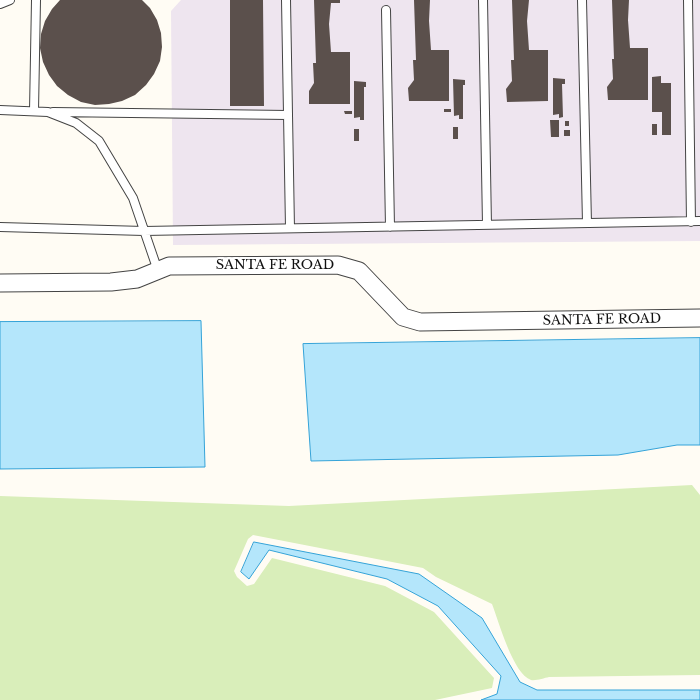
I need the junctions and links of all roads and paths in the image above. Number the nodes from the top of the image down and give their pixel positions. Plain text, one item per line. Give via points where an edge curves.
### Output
1 (10, 0) edge
2 (36, 0) edge
3 (286, 0) edge
4 (483, 0) edge
5 (582, 0) edge
6 (688, 0) edge
7 (0, 4) edge
8 (386, 10) dead end
9 (0, 110) edge
10 (34, 111) junction
11 (48, 112) junction
12 (288, 115) junction
13 (696, 222) edge
14 (587, 223) junction
15 (486, 225) junction
16 (0, 227) edge
17 (390, 227) junction
18 (290, 228) junction
19 (144, 231) junction
20 (158, 271) junction
21 (0, 283) edge
22 (700, 318) edge

1 - 7 lane
2 - 10 lane
3 - 12 lane
4 - 15 lane
5 - 14 lane
6 - 13 lane
8 - 17 lane
9 - 10 lane
10 - 11 lane
11 - 12 lane
11 - 19 lane via 76,123 99,141 133,198
12 - 18 lane
13 - 14 lane
14 - 15 lane
15 - 17 lane
16 - 19 lane
17 - 18 lane
18 - 19 lane
19 - 20 lane
20 - 21 street, SANTA FE ROAD via 137,279 111,282
20 - 22 street, SANTA FE ROAD via 169,266 338,265 359,270 403,317 420,322

